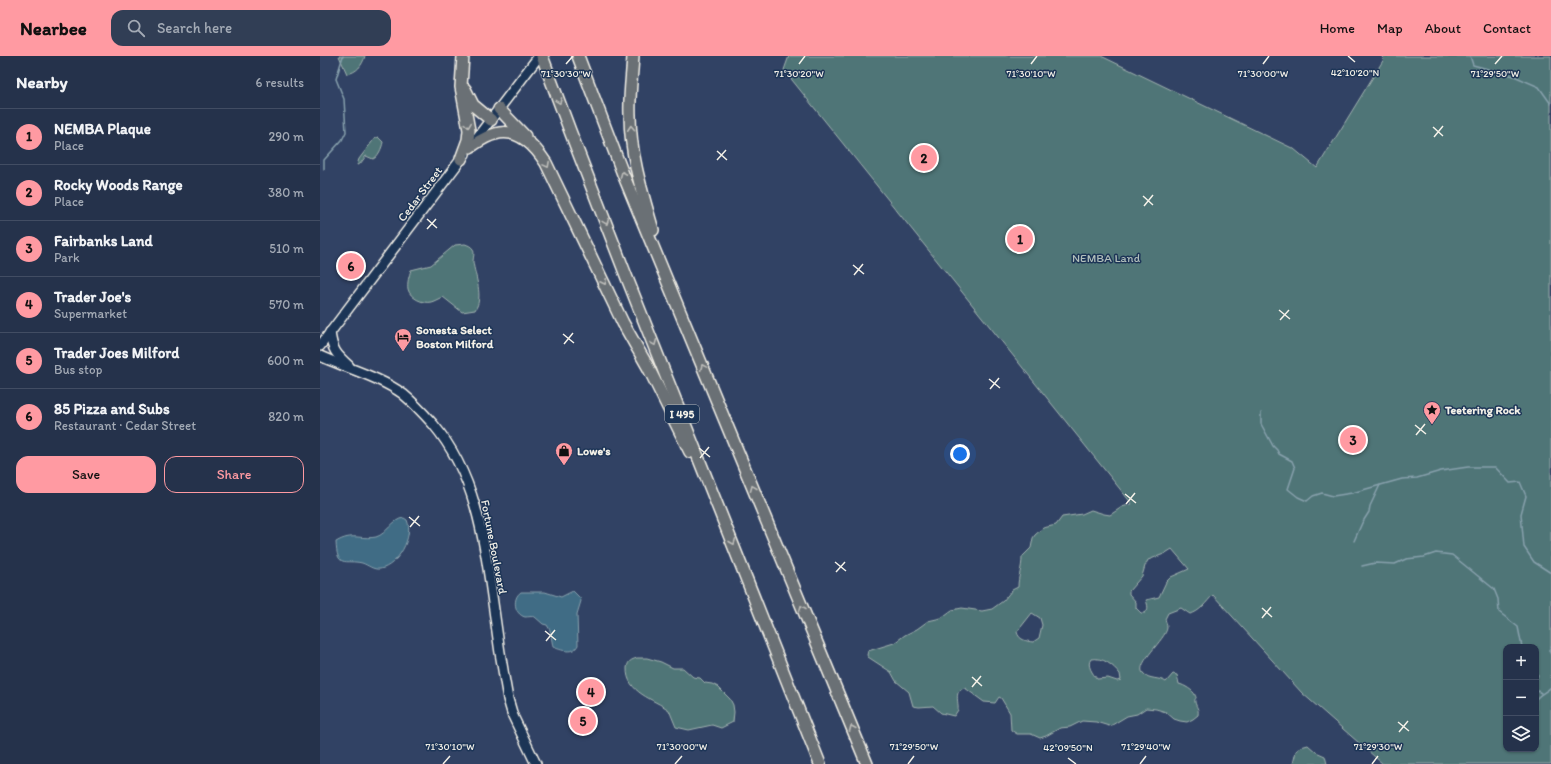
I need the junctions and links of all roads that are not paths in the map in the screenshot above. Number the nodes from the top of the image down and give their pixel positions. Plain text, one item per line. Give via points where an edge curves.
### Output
1 (463, 56) edge
2 (578, 56) edge
3 (633, 56) edge
4 (542, 59) edge
5 (462, 73) junction
6 (499, 109) junction
7 (490, 120) junction
8 (533, 144) junction
9 (470, 147) junction
10 (461, 159) junction
11 (670, 288) junction
12 (330, 332) junction
13 (320, 346) edge
14 (320, 356) edge
15 (355, 371) junction
16 (726, 527) junction
17 (536, 764) edge
18 (820, 764) edge
19 (867, 764) edge

1 - 5 highway
11 -> 2 highway
11 -> 3 highway via 643,196 631,137
4 - 6 main road, Cedar Street
4 -> 16 highway, I 495
5 - 7 highway via 470,101
5 -> 10 highway via 461,92 469,130
6 - 7 main road, Cedar Street
6 - 8 highway
7 - 9 main road, Cedar Street
8 - 9 highway via 501,132
8 -> 16 highway via 546,162
9 - 10 main road, Cedar Street
10 - 12 main road, Cedar Street
19 -> 11 highway
12 - 13 main road, Cedar Street
12 - 15 main road via 335,353
14 - 15 main road, Fortune Boulevard
15 - 17 main road, Fortune Boulevard via 395,389 413,403 442,436 462,469 483,539 508,699 513,716
16 -> 18 highway, I 495

